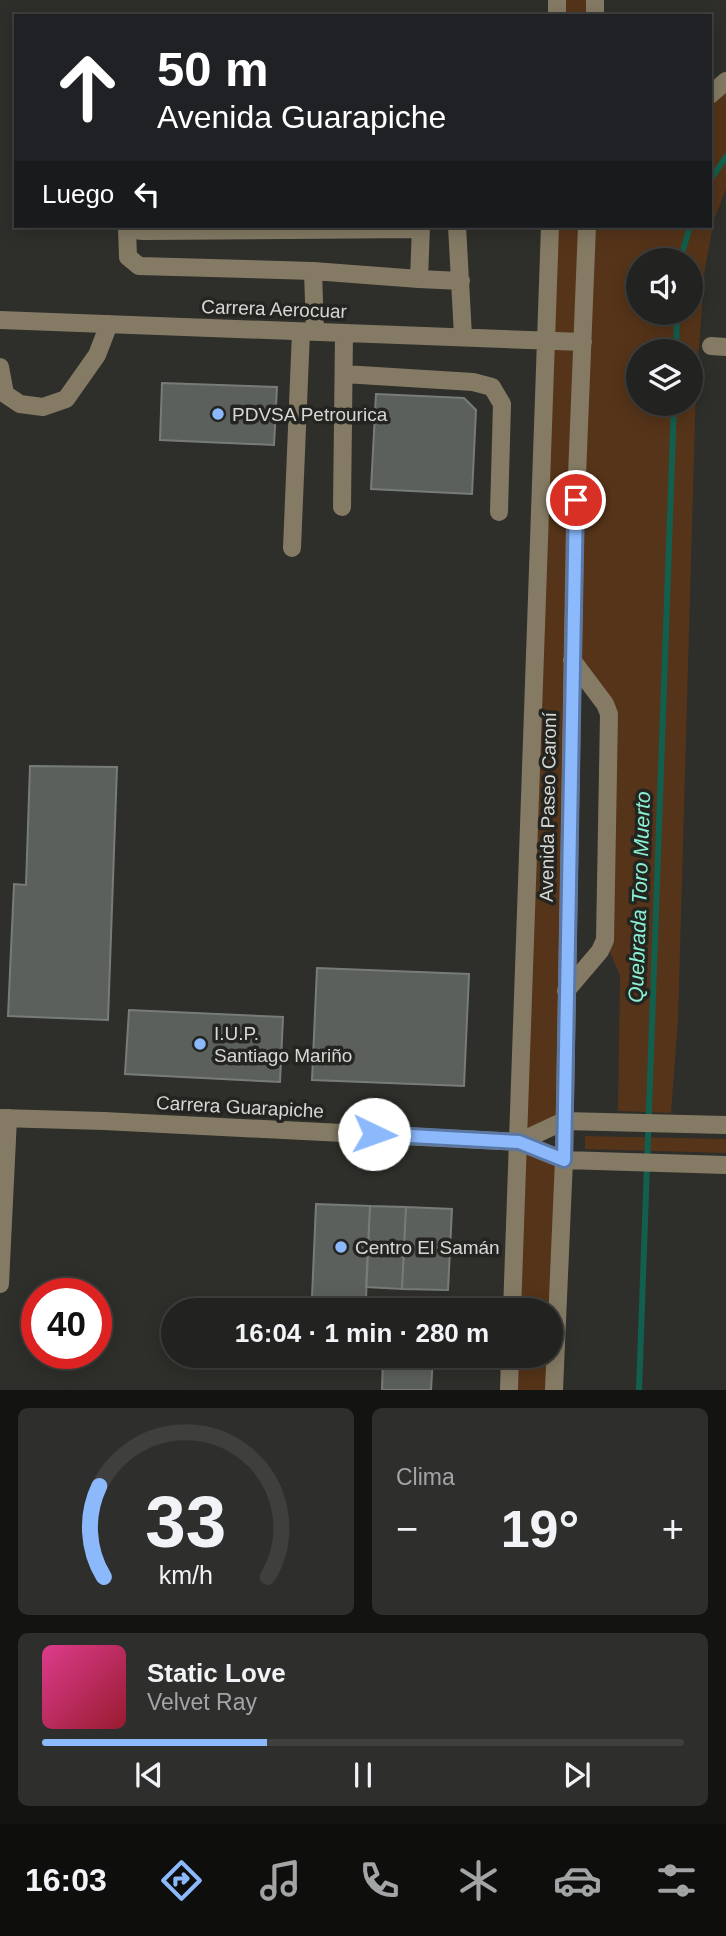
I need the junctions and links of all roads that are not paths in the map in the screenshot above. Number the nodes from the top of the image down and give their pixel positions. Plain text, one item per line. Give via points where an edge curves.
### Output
1 (726, 81) edge
2 (712, 93) edge
3 (127, 228) edge
4 (352, 228) edge
5 (421, 228) edge
6 (457, 228) edge
7 (550, 228) edge
8 (587, 228) edge
9 (313, 271) junction
10 (419, 279) junction
11 (461, 281) junction
12 (0, 320) edge
13 (109, 324) junction
14 (308, 332) junction
15 (344, 334) junction
16 (463, 336) junction
17 (546, 341) junction
18 (583, 342) junction
19 (0, 367) edge
20 (344, 374) junction
21 (342, 507) dead end
22 (499, 512) dead end
23 (292, 548) dead end
24 (572, 660) junction
25 (566, 991) junction
26 (4, 1118) edge
27 (564, 1121) junction
28 (726, 1125) edge
29 (519, 1142) junction
30 (564, 1160) junction
31 (726, 1165) edge
32 (0, 1284) edge
33 (513, 1298) edge
34 (510, 1368) edge
35 (509, 1390) edge
36 (554, 1390) edge

1 - 2 street
3 - 4 street
3 - 9 street via 128,257 139,266
5 - 10 street
6 - 11 street
7 - 17 street, Avenida Paseo Caroní
8 - 18 street, Avenida Paseo Caroní
9 - 10 street
9 - 14 street
10 - 11 street
11 - 16 street
12 - 13 street, Carrera Aerocuar
13 - 14 street, Carrera Aerocuar
13 - 19 street via 97,355 66,399 43,407 20,404 5,394
14 - 15 street, Carrera Aerocuar
14 - 23 street
15 - 16 street, Carrera Aerocuar
15 - 20 street
16 - 17 street, Carrera Aerocuar
17 - 18 street, Carrera Aerocuar
17 - 29 street, Avenida Paseo Caroní
18 - 24 street, Avenida Paseo Caroní
20 - 21 street
20 - 22 street via 492,387 502,404
24 - 25 street, Avenida Paseo Caroní
24 - 25 street via 609,714 605,940
25 - 27 street, Avenida Paseo Caroní
26 - 29 street, Carrera Guarapiche
26 - 32 street
27 - 28 street
27 - 29 street
27 - 30 street, Avenida Paseo Caroní
29 - 30 street
29 - 33 street, Avenida Paseo Caroní
30 - 31 street
30 - 36 street, Avenida Paseo Caroní
34 - 35 street

